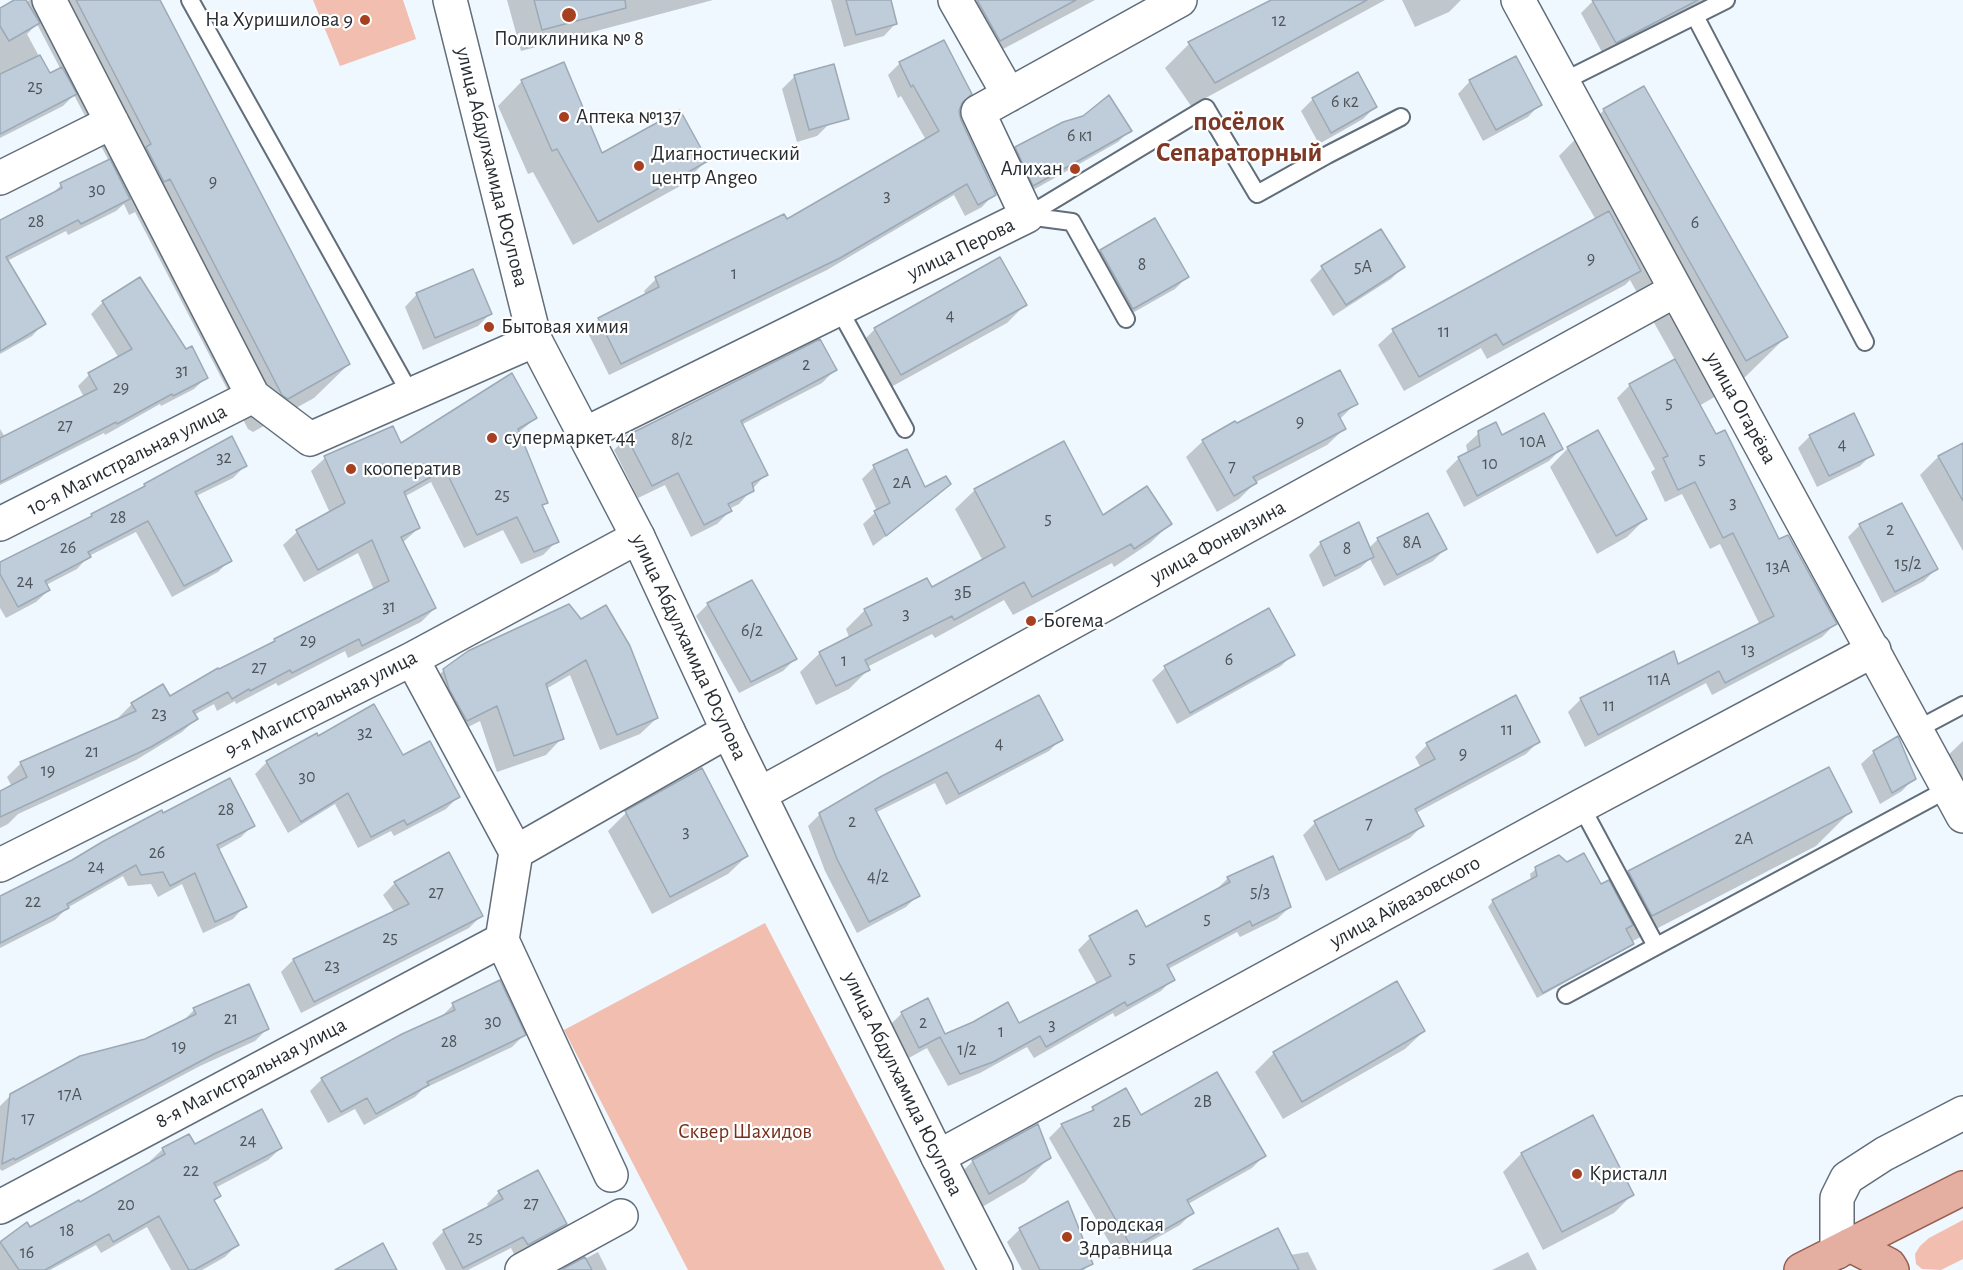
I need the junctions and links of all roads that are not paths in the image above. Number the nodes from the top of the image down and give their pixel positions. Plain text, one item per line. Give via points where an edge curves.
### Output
1 (49, 0) edge
2 (190, 0) edge
3 (450, 0) edge
4 (955, 0) edge
5 (1179, 0) edge
6 (1518, 0) edge
7 (1726, 0) edge
8 (1695, 16) junction
9 (1562, 82) junction
10 (1009, 96) junction
11 (1401, 117) dead end
12 (112, 122) junction
13 (0, 178) edge
14 (1027, 216) junction
15 (1676, 290) junction
16 (838, 309) junction
17 (1126, 319) dead end
18 (535, 340) junction
19 (1865, 342) dead end
20 (411, 395) junction
21 (253, 396) junction
22 (905, 429) dead end
23 (585, 435) junction
24 (0, 524) edge
25 (638, 537) junction
26 (1874, 650) junction
27 (412, 659) junction
28 (1963, 705) edge
29 (1916, 730) junction
30 (728, 731) junction
31 (760, 794) junction
32 (1955, 802) edge
33 (1581, 806) junction
34 (516, 852) junction
35 (0, 865) edge
36 (502, 940) junction
37 (1656, 946) junction
38 (1566, 995) dead end
39 (1963, 1113) edge
40 (938, 1157) junction
41 (611, 1174) dead end
42 (1963, 1188) edge
43 (0, 1207) edge
44 (621, 1216) dead end
45 (1843, 1248) junction
46 (522, 1270) edge
47 (996, 1270) edge
48 (1801, 1270) edge
49 (1892, 1270) edge

1 - 12 street
2 - 20 lane
3 - 18 street, улица Абдулхамида Юсупова
4 - 10 street
5 - 10 street, улица Перова
6 - 9 street, улица Огарёва
7 - 8 lane
8 - 9 lane
8 - 19 lane
9 - 15 street, улица Огарёва
10 - 14 street, улица Перова via 978,112
11 - 14 lane via 1257,194 1206,108
12 - 13 street
12 - 21 street
14 - 16 street, улица Перова
14 - 17 lane via 1072,222
15 - 26 street, улица Огарёва
15 - 31 street, улица Фонвизина
16 - 22 lane
16 - 23 street, улица Перова
18 - 20 street
18 - 23 street, улица Абдулхамида Юсупова
20 - 21 street via 310,439
21 - 24 street, 10-я Магистральная улица
23 - 25 street, улица Абдулхамида Юсупова
25 - 27 street, 9-я Магистральная улица
25 - 30 street, улица Абдулхамида Юсупова
26 - 29 street, улица Огарёва
26 - 33 street, улица Айвазовского
27 - 34 street
27 - 35 street, 9-я Магистральная улица
28 - 29 lane
29 - 32 street, улица Огарёва
30 - 31 street, улица Абдулхамида Юсупова
30 - 34 street
31 - 40 street, улица Абдулхамида Юсупова
32 - 37 lane
33 - 37 lane
33 - 40 street, улица Айвазовского
34 - 36 street
36 - 41 street
36 - 43 street, 8-я Магистральная улица
37 - 38 lane
39 - 45 street via 1847,1178 1837,1198
40 - 47 street, улица Абдулхамида Юсупова
42 - 45 main road
44 - 46 street
45 - 48 main road
45 - 49 main road via 1889,1264

